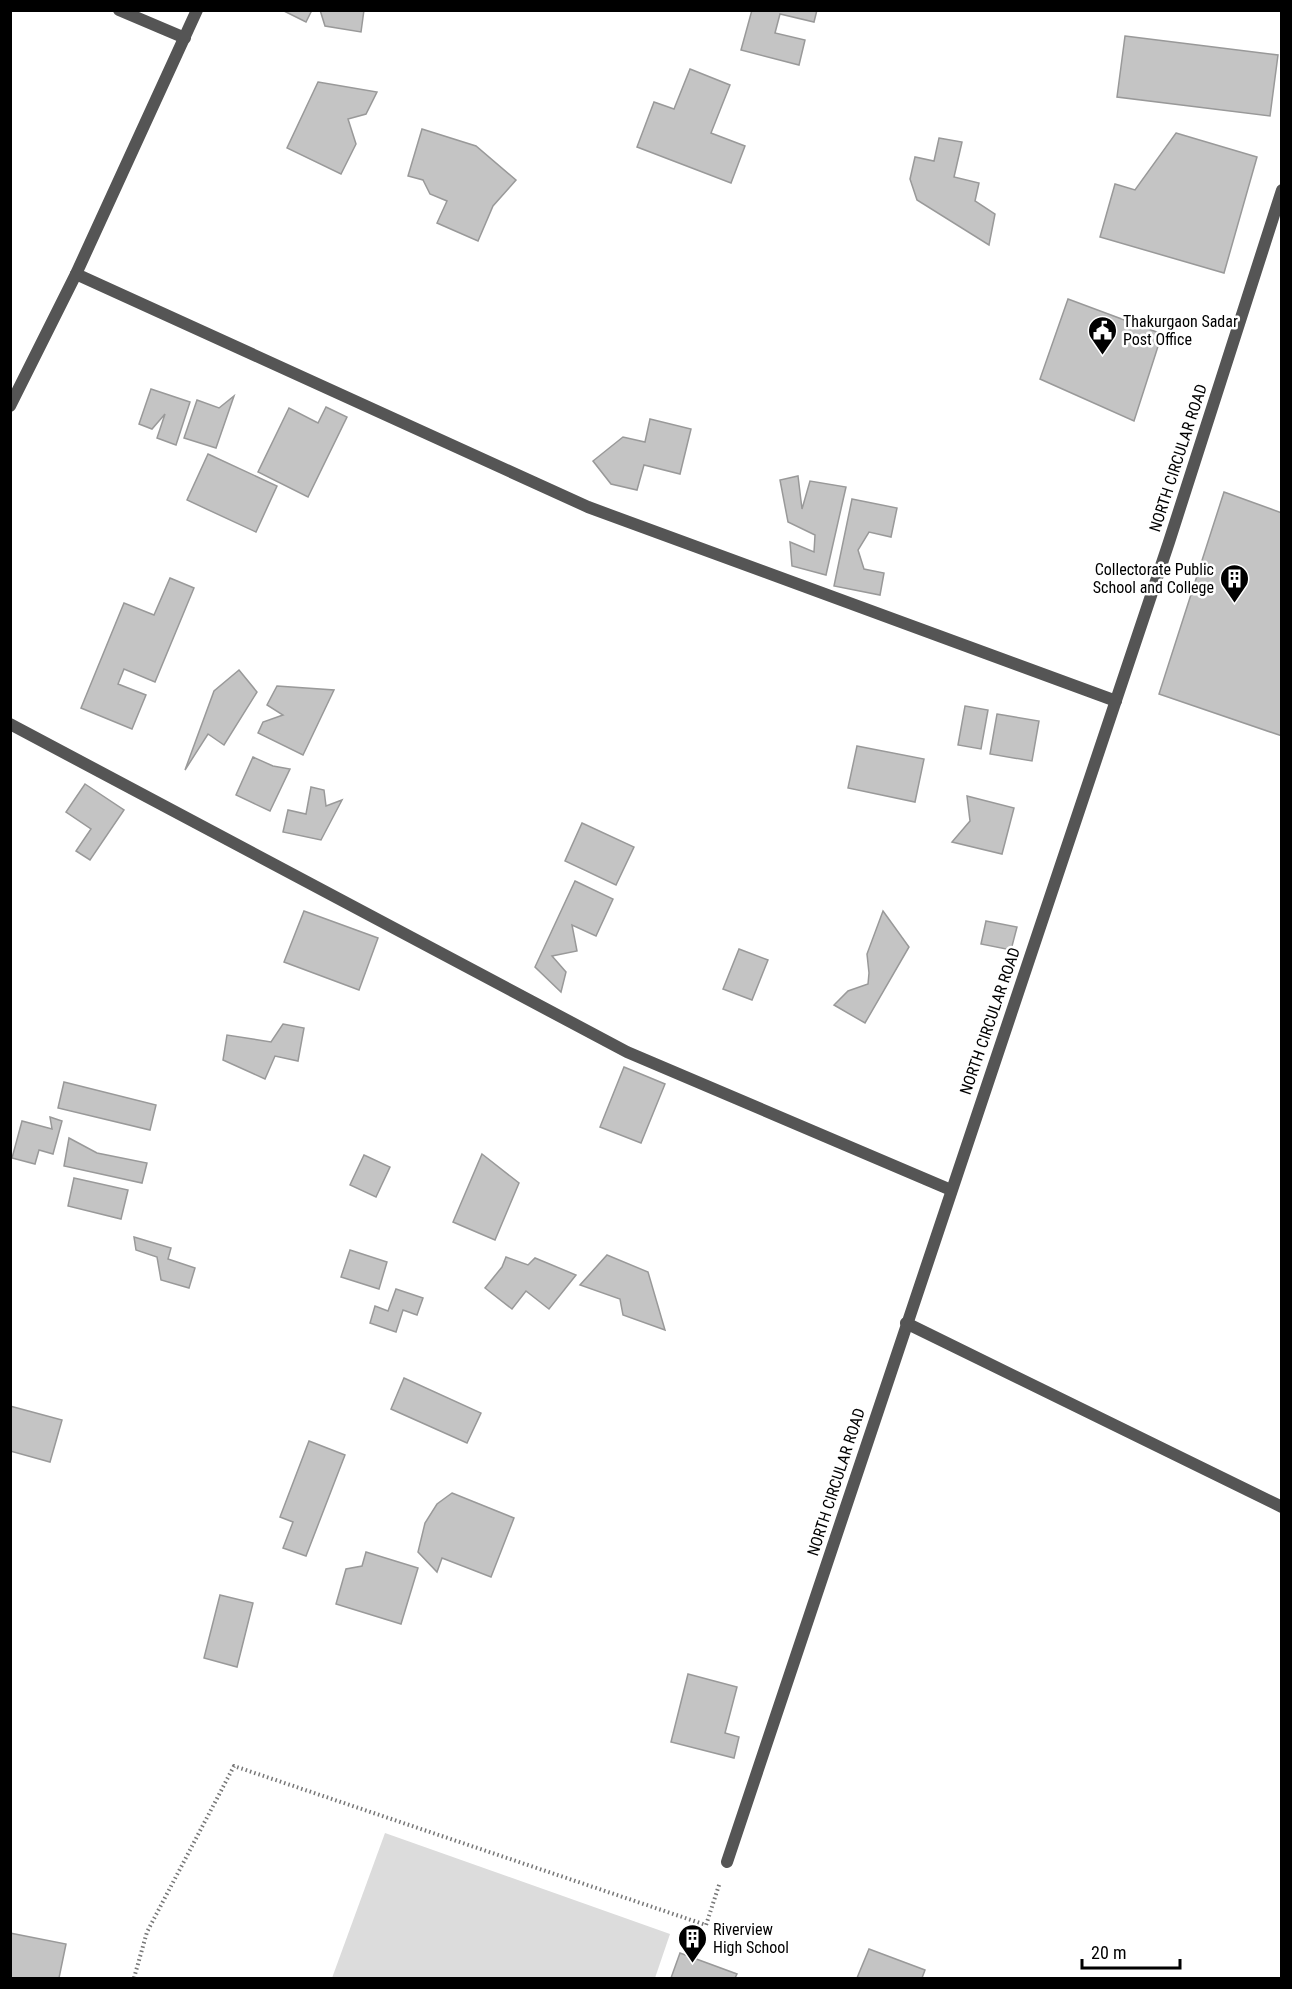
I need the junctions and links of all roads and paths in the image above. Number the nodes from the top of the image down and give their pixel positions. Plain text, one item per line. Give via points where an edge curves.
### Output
1 (119, 10) edge
2 (197, 10) edge
3 (185, 38) junction
4 (1281, 190) edge
5 (76, 274) junction
6 (10, 406) edge
7 (1116, 701) junction
8 (10, 724) edge
9 (951, 1190) junction
10 (906, 1323) junction
11 (1281, 1507) edge
12 (727, 1862) joint
13 (134, 1978) edge

1 - 3 street
2 - 3 street
3 - 5 street
4 - 7 street, NORTH CIRCULAR ROAD
5 - 6 street
5 - 7 street via 588,507
7 - 9 street, NORTH CIRCULAR ROAD
8 - 9 street via 627,1052
9 - 10 street, NORTH CIRCULAR ROAD
10 - 11 street
10 - 12 street, NORTH CIRCULAR ROAD
12 - 13 path via 706,1925 234,1766 147,1932

